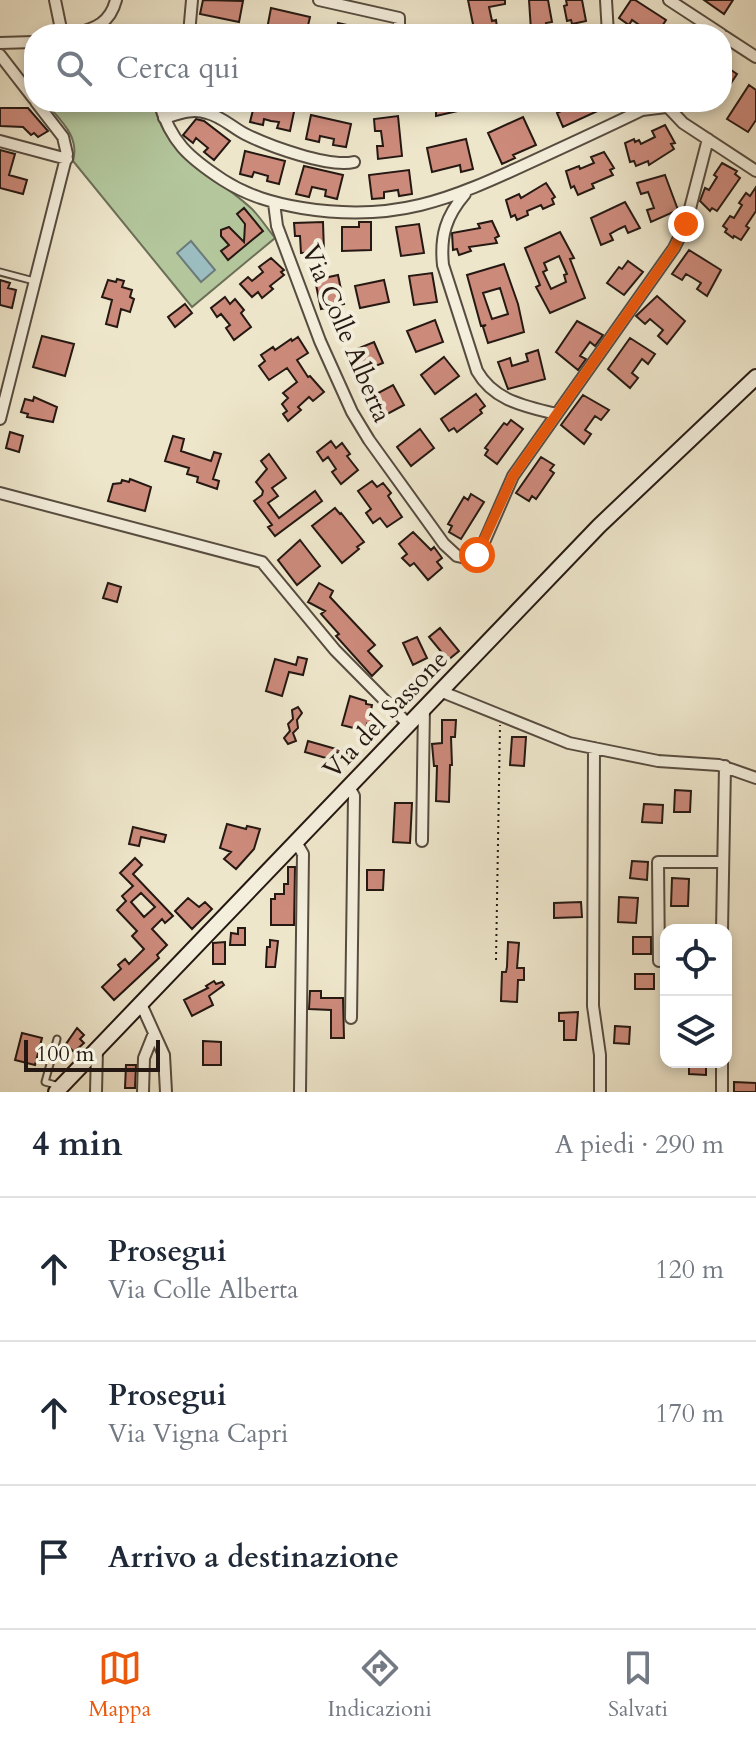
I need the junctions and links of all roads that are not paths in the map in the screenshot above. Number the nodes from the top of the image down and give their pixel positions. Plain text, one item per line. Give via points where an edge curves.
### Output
1 (55, 0) edge
2 (116, 0) edge
3 (192, 0) edge
4 (319, 0) edge
5 (606, 0) edge
6 (669, 0) edge
7 (60, 24) edge
8 (101, 24) edge
9 (190, 24) edge
10 (399, 24) edge
11 (607, 24) edge
12 (706, 24) edge
13 (732, 41) edge
14 (24, 42) edge
15 (0, 43) edge
16 (0, 55) edge
17 (756, 57) edge
18 (24, 87) edge
19 (44, 112) edge
20 (162, 112) edge
21 (185, 112) edge
22 (198, 112) edge
23 (638, 112) edge
24 (673, 112) edge
25 (164, 118) junction
26 (708, 139) junction
27 (0, 141) edge
28 (67, 159) junction
29 (354, 162) dead end
30 (756, 171) edge
31 (468, 190) junction
32 (274, 203) junction
33 (0, 272) edge
34 (36, 282) junction
35 (756, 377) edge
36 (556, 414) junction
37 (0, 419) edge
38 (0, 493) edge
39 (440, 691) junction
40 (424, 707) junction
41 (408, 724) junction
42 (594, 748) junction
43 (725, 766) junction
44 (756, 778) edge
45 (349, 787) junction
46 (422, 841) dead end
47 (296, 842) junction
48 (723, 862) junction
49 (722, 924) edge
50 (659, 961) dead end
51 (141, 1004) junction
52 (351, 1018) dead end
53 (154, 1033) junction
54 (57, 1039) dead end
55 (97, 1050) junction
56 (722, 1068) edge
57 (58, 1089) edge
58 (96, 1092) edge
59 (143, 1092) edge
60 (166, 1092) edge
61 (300, 1092) edge
62 (600, 1092) edge
63 (722, 1092) edge

1 - 7 street
2 - 8 street
3 - 9 street
4 - 10 street via 399,18
5 - 11 street
6 - 12 street
13 - 17 street
14 - 15 street
16 - 18 street
19 - 28 street via 63,137
20 - 25 street
21 - 25 street
22 - 29 street via 283,149
23 - 31 street
24 - 26 street
25 - 32 street via 178,144 210,171 251,196
26 - 30 street
26 - 36 street via 679,240
27 - 28 street
28 - 34 street
31 - 32 street via 422,206 362,214
31 - 36 street via 449,215 442,249 477,371 499,396
32 - 36 street, Via Colle Alberta via 277,226 352,412 452,552 467,559 479,552 513,476
33 - 34 lane
34 - 37 street
35 - 39 main road, Via del Sassone via 599,526
38 - 41 street via 262,562 335,650
39 - 40 main road, Via del Sassone
39 - 42 street via 548,736
40 - 41 main road, Via del Sassone
40 - 46 street
41 - 45 main road, Via del Sassone
42 - 43 street via 658,761
42 - 62 street via 593,1006
43 - 44 street
43 - 48 street
45 - 47 main road, Via del Sassone
45 - 52 street via 354,796
47 - 51 main road, Via del Sassone
47 - 61 street via 303,854
48 - 49 street
48 - 50 street via 658,862
51 - 53 street
51 - 55 main road, Via del Sassone
53 - 59 street via 144,1058
53 - 60 street via 165,1060
54 - 57 lane via 45,1082
55 - 57 main road, Via del Sassone
55 - 58 street
56 - 63 street

